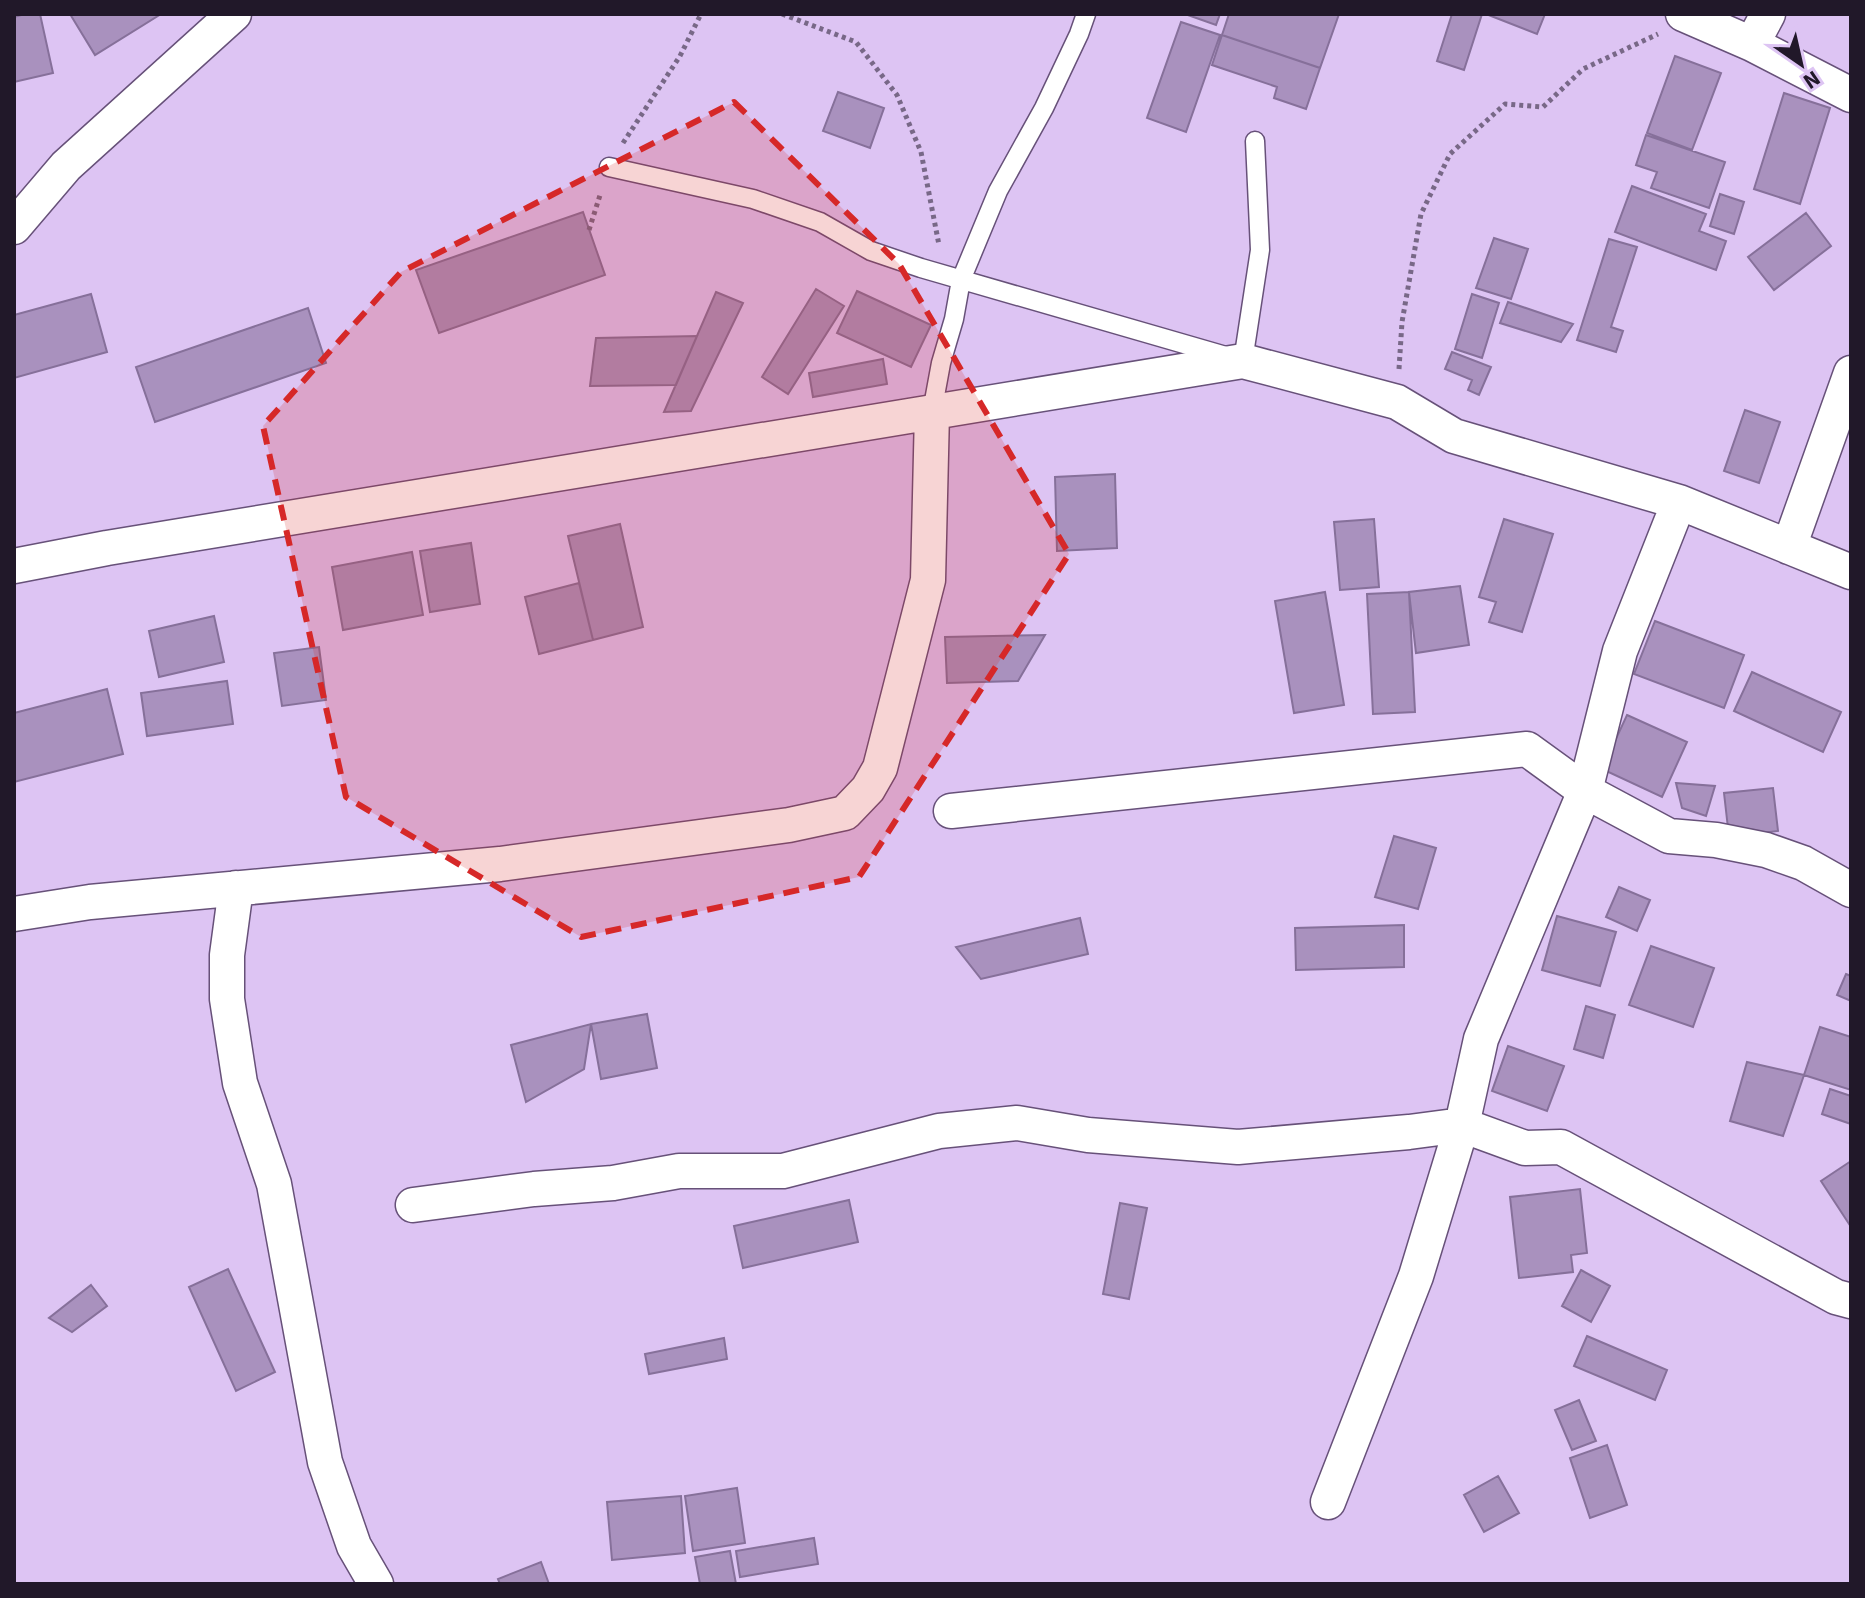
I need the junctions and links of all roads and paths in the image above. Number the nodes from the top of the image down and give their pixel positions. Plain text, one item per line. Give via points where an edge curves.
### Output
1 (234, 14) edge
2 (701, 14) edge
3 (782, 14) edge
4 (1086, 14) edge
5 (1768, 14) edge
6 (1688, 16) edge
7 (1752, 44) junction
8 (1851, 95) edge
9 (1255, 141) dead end
10 (609, 167) junction
11 (14, 227) edge
12 (589, 230) dead end
13 (961, 280) junction
14 (1243, 361) junction
15 (1851, 373) edge
16 (1397, 402) junction
17 (932, 412) junction
18 (1679, 502) junction
19 (1789, 547) junction
20 (14, 566) edge
21 (1851, 572) edge
22 (1585, 791) junction
23 (951, 811) dead end
24 (236, 888) junction
25 (1851, 890) edge
26 (14, 914) edge
27 (1462, 1125) junction
28 (413, 1205) dead end
29 (1851, 1301) edge
30 (1328, 1502) dead end
31 (376, 1584) edge

1 - 11 street via 66,166
2 - 10 path
3 - 13 path via 856,42 897,95 921,152 939,245
4 - 13 lane via 1044,108 998,191
5 - 7 street
6 - 7 street
6 - 16 path via 1583,69 1543,107 1505,104 1450,154 1421,214 1402,322
7 - 8 street
9 - 14 lane via 1260,250
10 - 12 path
10 - 13 lane via 753,199 820,222 871,251
13 - 14 lane
13 - 17 lane
14 - 16 street
14 - 17 street
15 - 19 street
16 - 18 street via 1454,436
17 - 20 street
17 - 24 street via 928,580 880,768 845,813 500,864
18 - 19 street
18 - 22 street via 1620,651
19 - 21 street
22 - 23 street via 1527,749
22 - 25 street via 1669,836 1766,850
22 - 27 street via 1481,1039
24 - 26 street
24 - 31 street via 227,999 240,1083 274,1184 325,1462 354,1546
27 - 28 street via 1238,1147 1088,1135 1017,1123 939,1131 783,1171 679,1171
27 - 29 street via 1525,1148 1561,1147
27 - 30 street via 1416,1276

